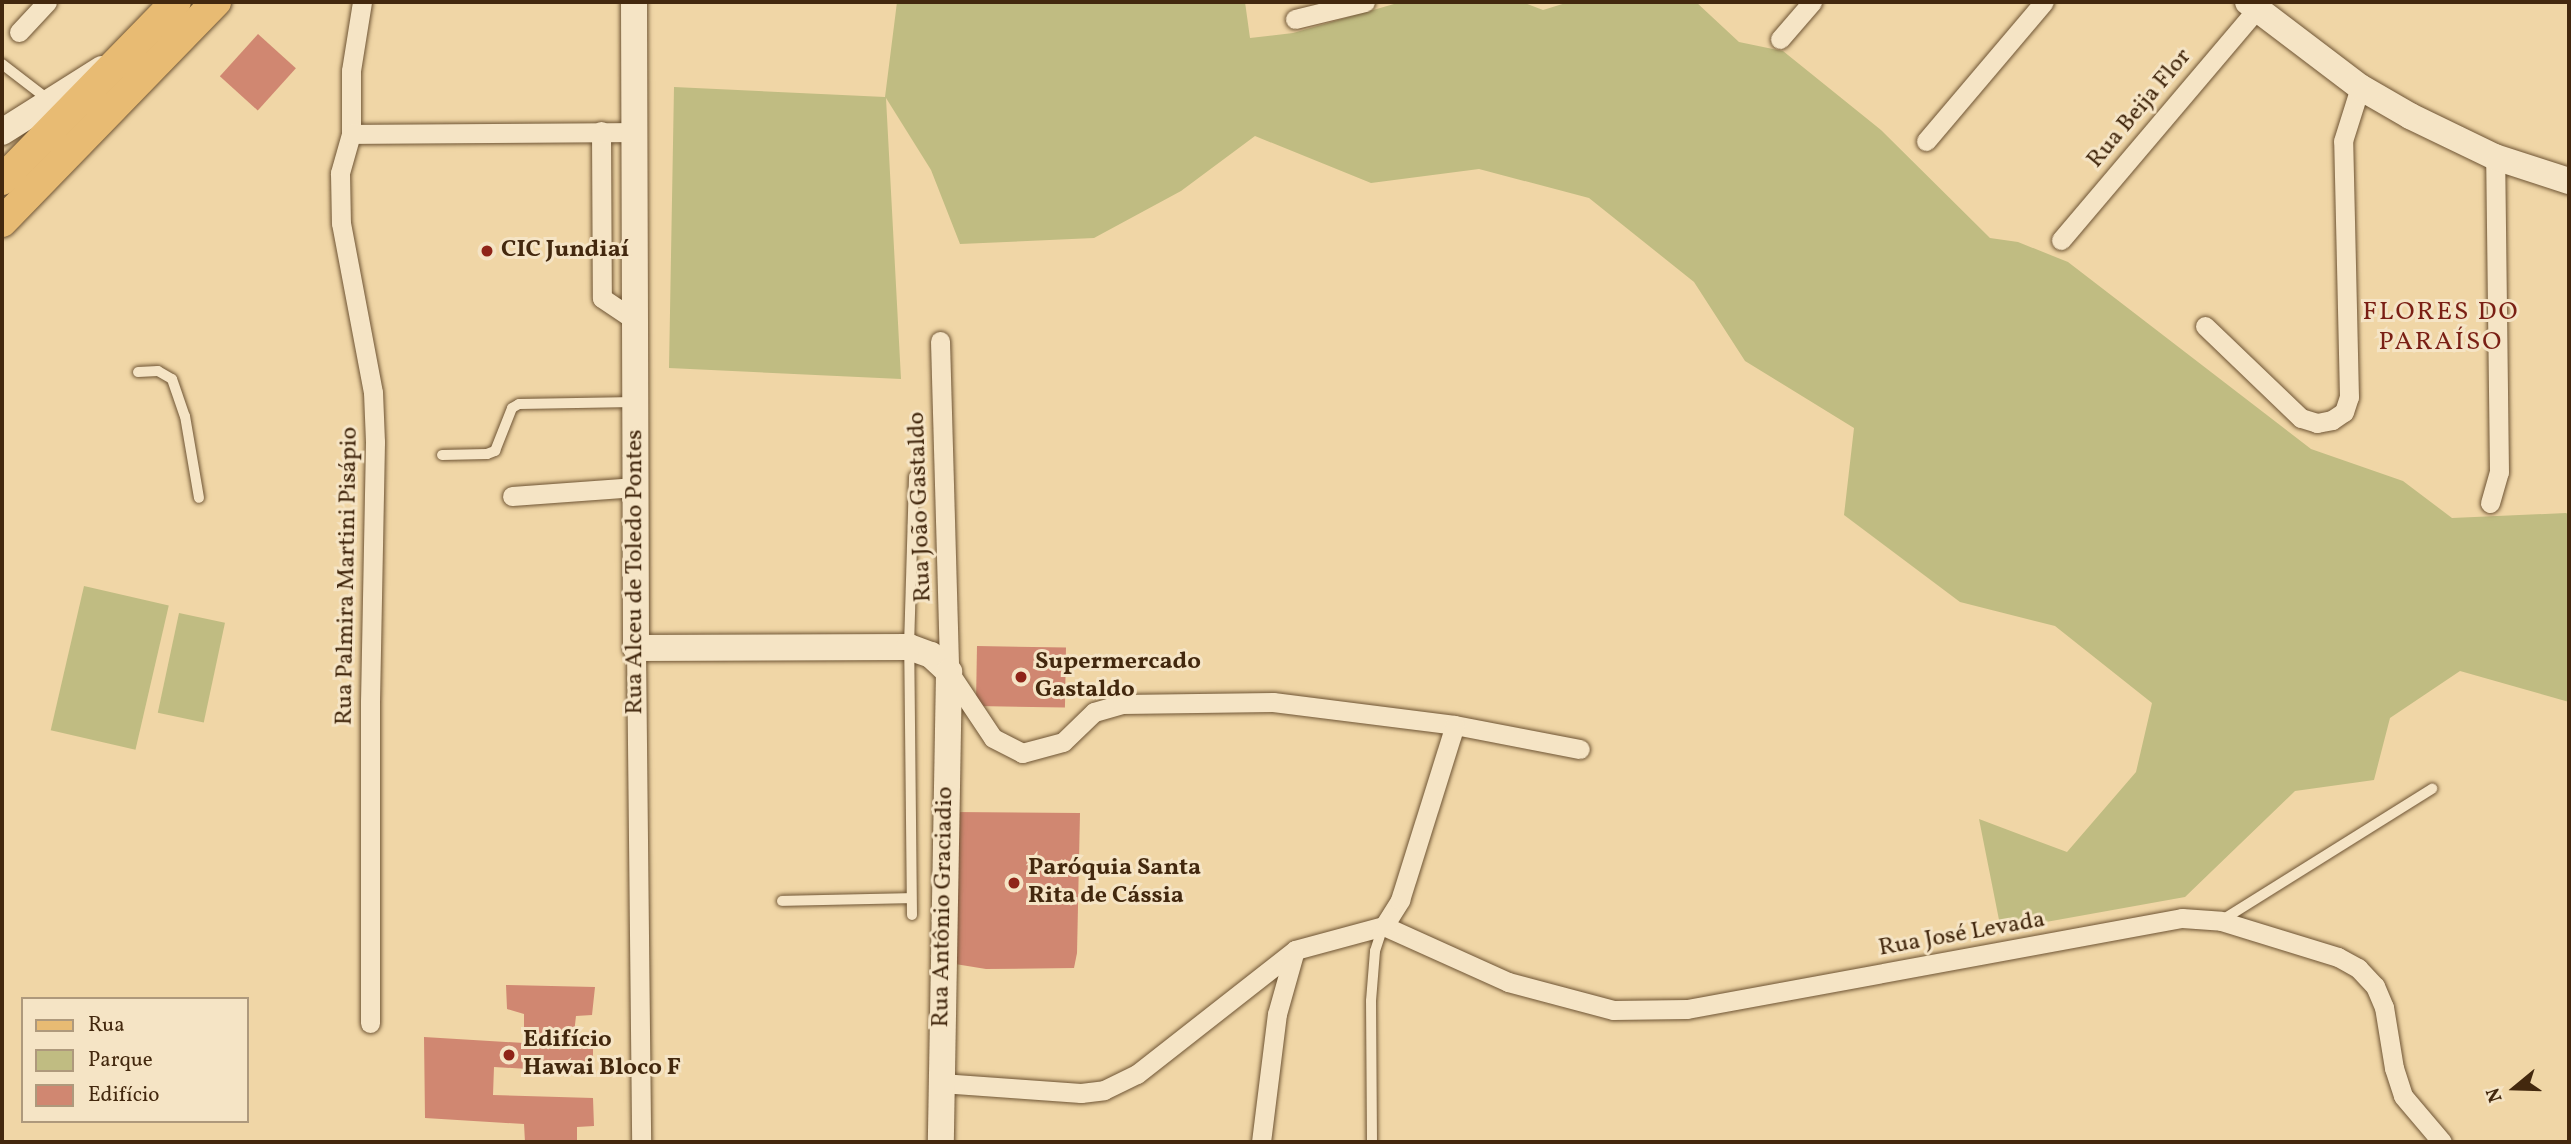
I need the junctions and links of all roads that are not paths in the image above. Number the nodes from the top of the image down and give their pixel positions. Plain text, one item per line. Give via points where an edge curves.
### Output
1 (47, 2) edge
2 (176, 2) edge
3 (216, 2) edge
4 (362, 2) edge
5 (634, 2) edge
6 (1365, 2) edge
7 (1812, 2) edge
8 (2044, 2) edge
9 (2252, 6) edge
10 (1294, 19) dead end
11 (19, 32) dead end
12 (1780, 39) dead end
13 (127, 54) junction
14 (2, 64) edge
15 (2360, 87) junction
16 (49, 101) junction
17 (601, 131) junction
18 (2, 132) edge
19 (634, 132) junction
20 (351, 134) junction
21 (1926, 141) dead end
22 (2495, 157) junction
23 (2, 180) edge
24 (2569, 181) edge
25 (2, 222) edge
26 (2061, 240) dead end
27 (635, 320) junction
28 (2205, 327) dead end
29 (940, 341) dead end
30 (138, 372) dead end
31 (635, 402) junction
32 (442, 456) dead end
33 (914, 476) dead end
34 (636, 487) junction
35 (512, 496) dead end
36 (199, 498) dead end
37 (2490, 503) dead end
38 (909, 647) junction
39 (636, 648) junction
40 (949, 672) junction
41 (1455, 726) junction
42 (1580, 749) dead end
43 (2432, 789) dead end
44 (911, 898) junction
45 (782, 901) dead end
46 (912, 915) dead end
47 (2221, 920) junction
48 (1384, 926) junction
49 (1295, 950) junction
50 (370, 1023) dead end
51 (941, 1083) junction
52 (641, 1142) edge
53 (941, 1142) edge
54 (1261, 1142) edge
55 (1373, 1142) edge
56 (2442, 1142) edge

1 - 11 street
2 - 13 main road
3 - 25 main road
4 - 20 street, Rua Palmira Martini Pisápio via 351,71
5 - 19 main road, Rua Alceu de Toledo Pontes
6 - 10 street
7 - 12 street
8 - 21 street
9 - 15 main road
9 - 26 street, Rua Beija Flor
13 - 16 main road
13 - 23 main road
14 - 16 lane
15 - 22 main road
15 - 28 street via 2343,141 2349,397 2344,412 2317,423 2301,418
16 - 18 main road
17 - 19 street
17 - 20 street
17 - 27 street via 602,298
19 - 27 main road, Rua Alceu de Toledo Pontes
20 - 50 street, Rua Palmira Martini Pisápio via 340,173 341,223 373,392 375,442
22 - 24 main road
22 - 37 street via 2499,472
27 - 31 main road, Rua Alceu de Toledo Pontes
29 - 40 street, Rua João Gastaldo
30 - 36 lane via 158,371 172,379 185,416
31 - 32 lane via 519,404 512,408 495,451
31 - 34 main road, Rua Alceu de Toledo Pontes
33 - 38 lane
34 - 35 street
34 - 39 main road, Rua Alceu de Toledo Pontes
38 - 39 main road
38 - 40 main road via 931,655
38 - 44 lane
39 - 52 street, Rua Alceu de Toledo Pontes
40 - 41 street via 993,738 1022,753 1063,742 1094,712 1122,704 1273,702
40 - 51 main road, Rua Antônio Graciadio
41 - 42 street
41 - 48 street via 1400,900
43 - 47 lane
44 - 45 lane
44 - 46 lane
47 - 48 street, Rua José Levada via 2182,918 1687,1009 1613,1010 1508,982
47 - 56 street, Rua José Levada via 2338,957 2358,968 2375,986 2384,1007 2403,1096
48 - 49 street
48 - 55 lane via 1375,951 1371,1001
49 - 51 street via 1137,1074 1104,1090 1081,1093
49 - 54 street via 1277,1014
51 - 53 main road, Rua Antônio Graciadio

